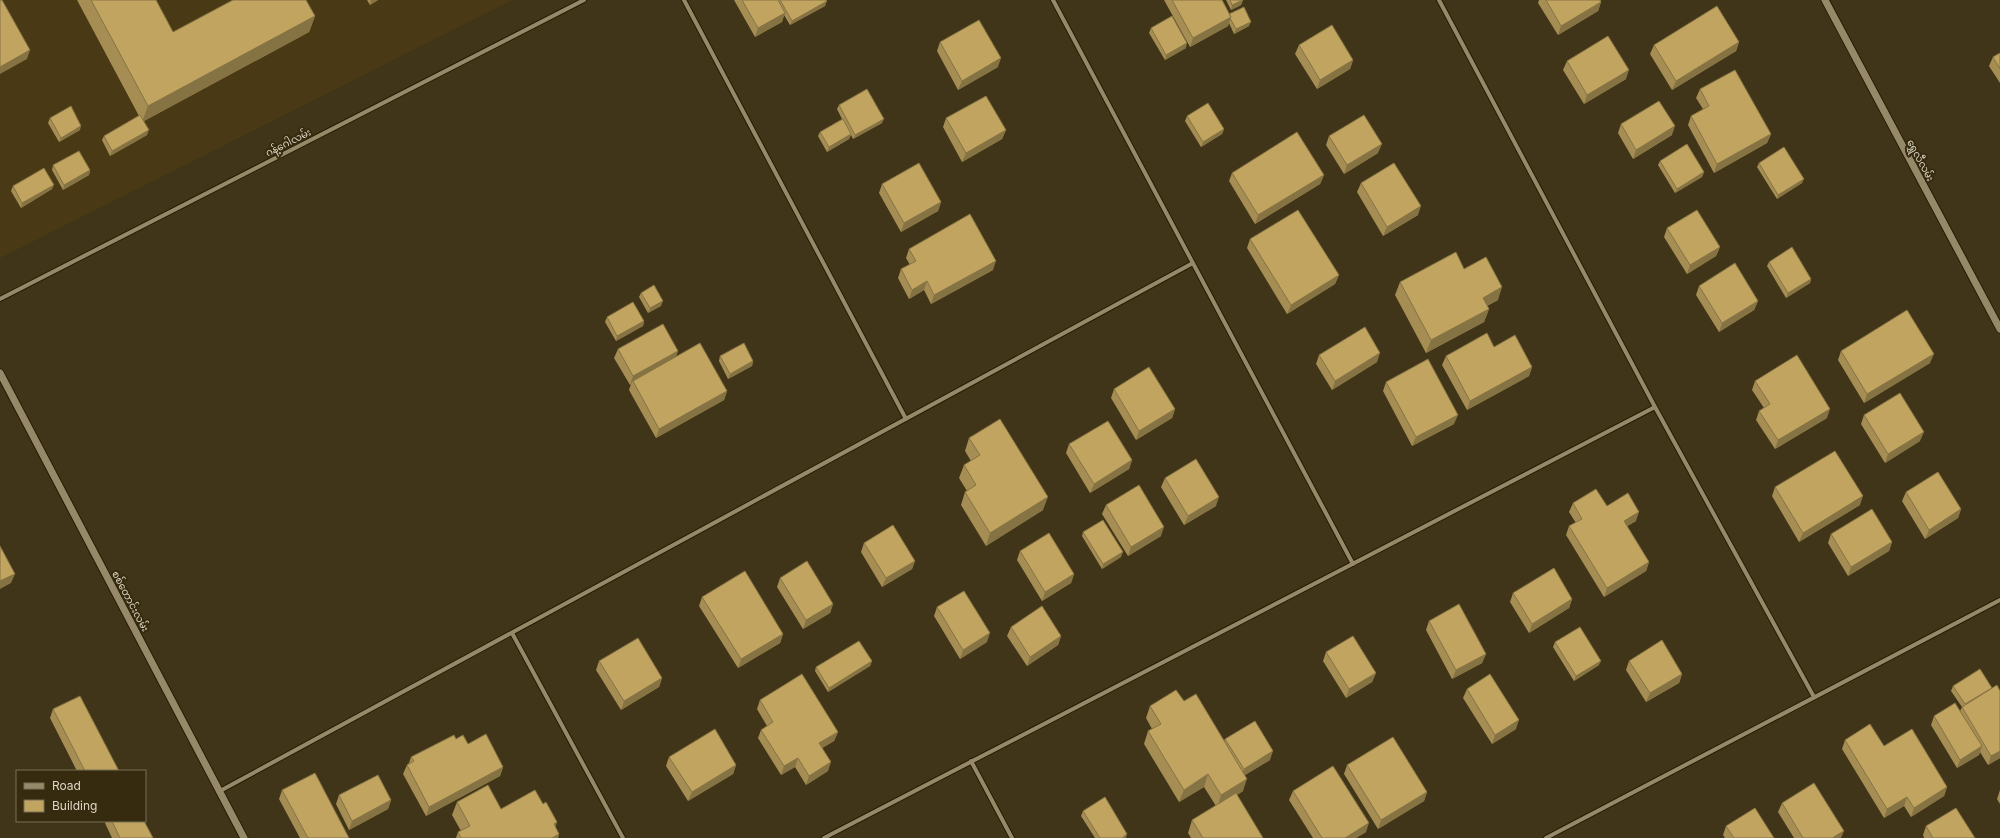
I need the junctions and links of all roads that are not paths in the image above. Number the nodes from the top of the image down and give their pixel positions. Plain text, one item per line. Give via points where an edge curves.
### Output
1 (584, 0) edge
2 (684, 0) edge
3 (1053, 0) edge
4 (1439, 0) edge
5 (1825, 0) edge
6 (1193, 264) junction
7 (0, 298) edge
8 (2000, 329) edge
9 (0, 373) edge
10 (1655, 407) junction
11 (906, 419) junction
12 (1353, 564) junction
13 (2000, 600) edge
14 (512, 633) junction
15 (1814, 697) junction
16 (971, 762) junction
17 (220, 791) junction
18 (244, 838) edge
19 (624, 838) edge
20 (824, 838) edge
21 (1012, 838) edge
22 (1546, 838) edge

1 - 7 street, ဂန့်ဂေါလမ်း
2 - 11 street
3 - 6 street
4 - 10 street
5 - 8 street, ရွှေလီလမ်း
6 - 11 street
6 - 12 street
9 - 17 street, စစ်တောင်းလမ်း
10 - 12 street
10 - 15 street
11 - 14 street
12 - 16 street
13 - 15 street
14 - 17 street
14 - 19 street
15 - 22 street
16 - 20 street
16 - 21 street
17 - 18 street, စစ်တောင်းလမ်း

